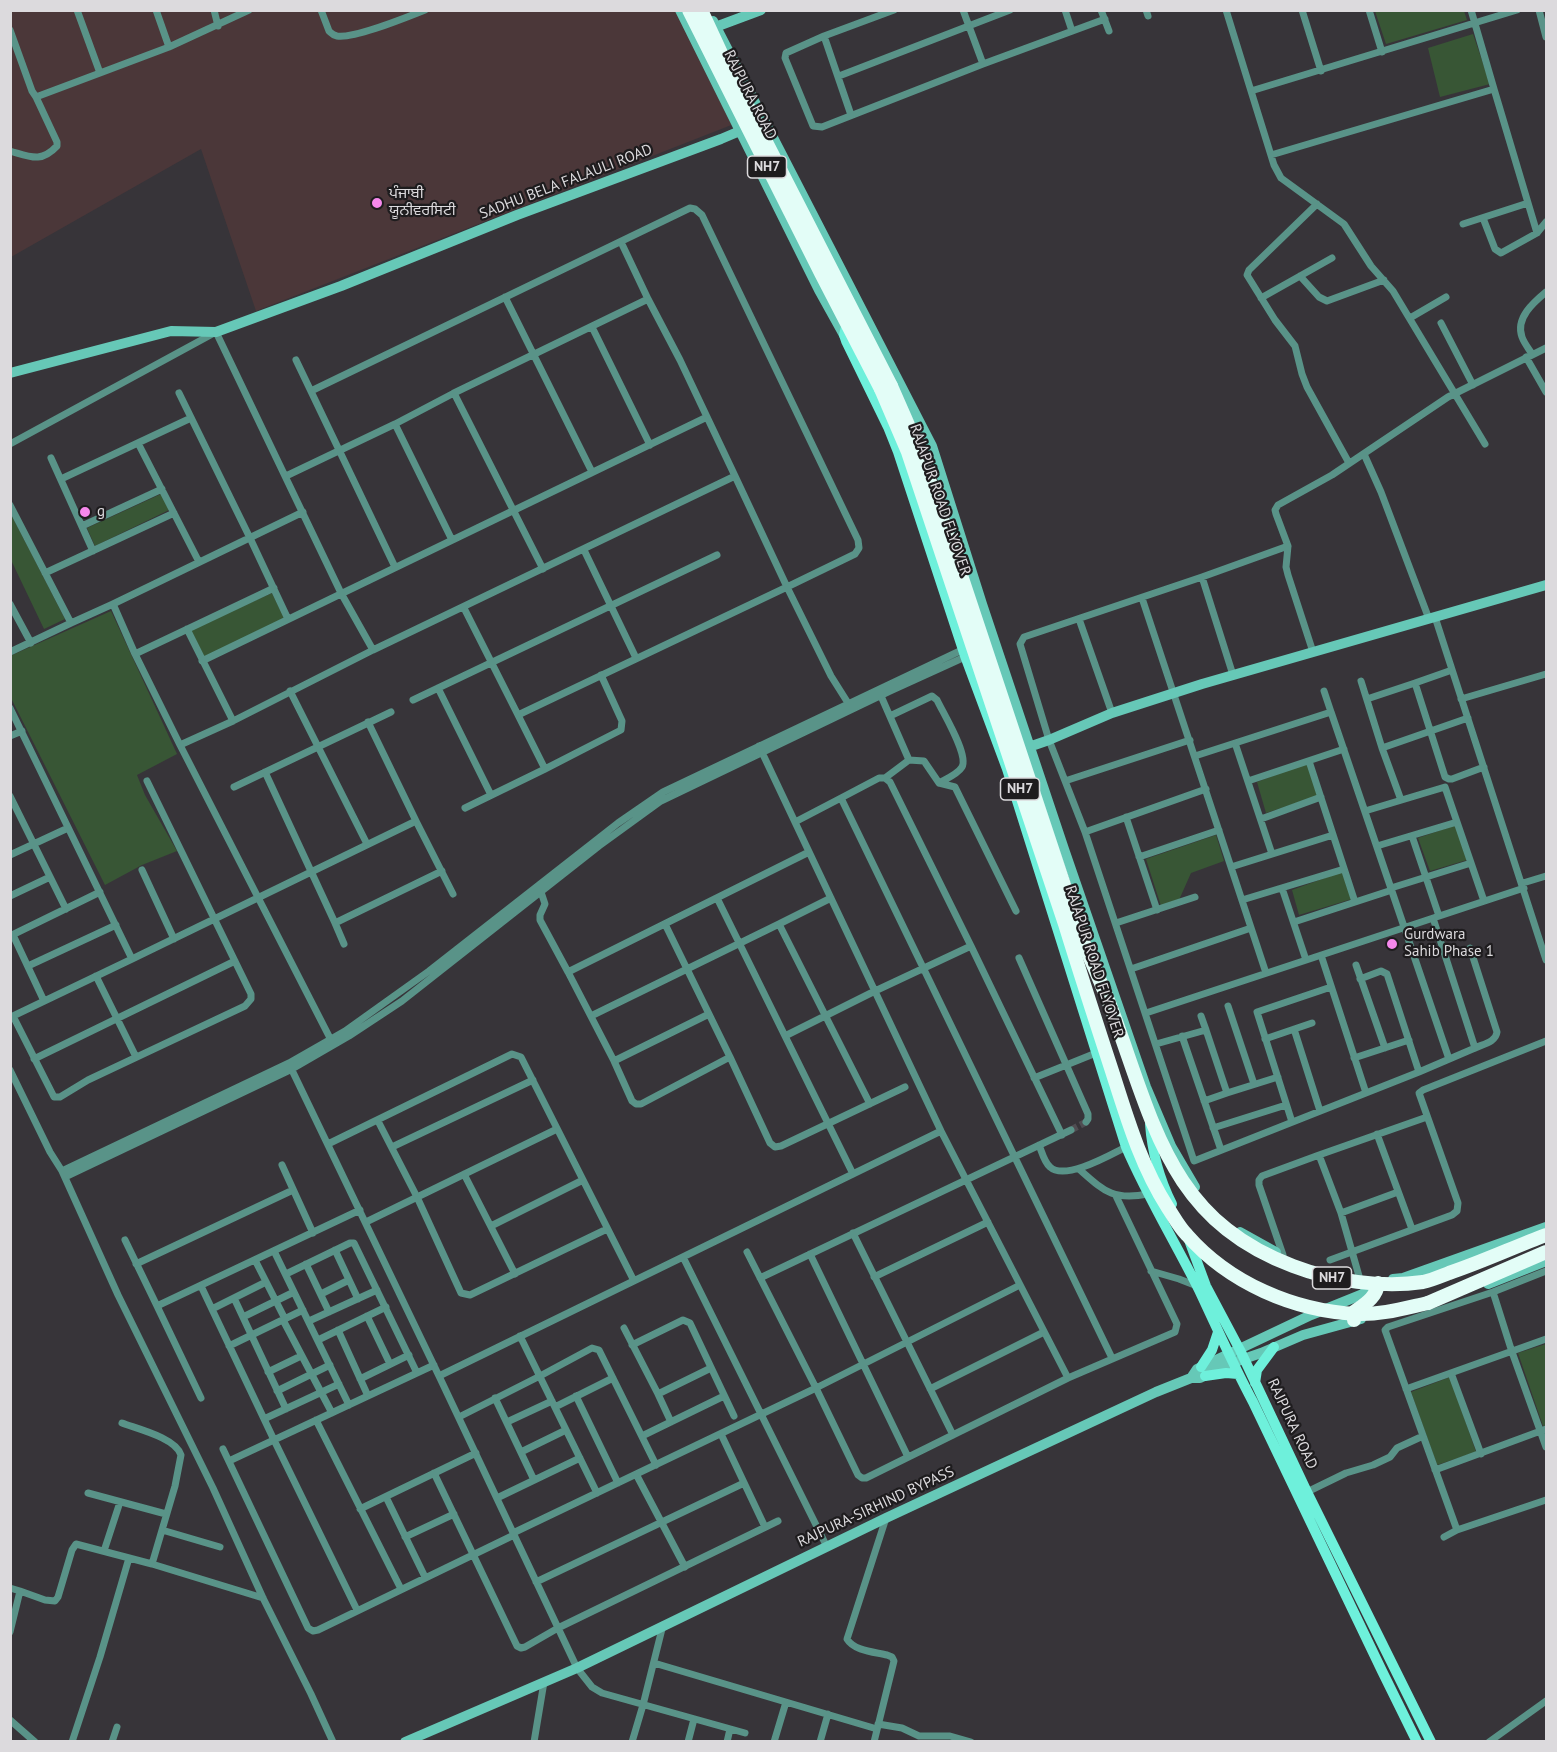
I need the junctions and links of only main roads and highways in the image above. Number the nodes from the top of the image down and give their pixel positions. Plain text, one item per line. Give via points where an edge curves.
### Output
1 (689, 10) edge
2 (701, 10) edge
3 (709, 30) junction
4 (748, 127) junction
5 (845, 329) junction
6 (886, 388) junction
7 (1082, 939) joint
8 (1149, 1111) junction
9 (1546, 1235) edge
10 (1546, 1252) edge
11 (1375, 1283) junction
12 (1354, 1320) road end
13 (1218, 1332) junction
14 (1274, 1347) road end
15 (1238, 1374) junction
16 (1255, 1383) junction
17 (1418, 1742) edge
18 (1431, 1742) edge

1 - 3 highway, RAJPURA ROAD / NH7
2 - 3 highway, RAJPURA ROAD / NH7
3 - 4 highway, RAJPURA ROAD / NH7 via 726,64
4 - 5 highway, RAJPURA ROAD / NH7
4 - 6 highway, RAJAPUR ROAD FLYOVER / NH7
5 - 6 highway, RAJAPUR ROAD FLYOVER / NH7
5 - 13 main road, RAJPURA ROAD via 898,452 1003,756 1126,1147
6 - 7 highway, RAJAPUR ROAD FLYOVER / NH7, bridge via 920,452
6 - 10 highway, RAJAPUR ROAD FLYOVER / NH7, bridge via 1132,1133 1156,1190 1185,1234 1234,1275 1283,1300 1360,1315 1428,1303
7 - 8 highway, RAJPURA ROAD / NH7
8 - 11 highway, RAJPURA ROAD / NH7 via 1162,1146 1193,1197 1244,1243 1311,1273
8 - 16 main road, RAJPURA ROAD via 1154,1157 1166,1192 1206,1286
9 - 11 highway, NH7 via 1424,1282
11 - 12 highway via 1378,1288 1354,1312
13 - 15 main road, RAJPURA ROAD
13 - 15 main road via 1203,1371
14 - 16 main road via 1257,1370
15 - 17 main road, RAJPURA ROAD
16 - 18 main road, RAJPURA ROAD

